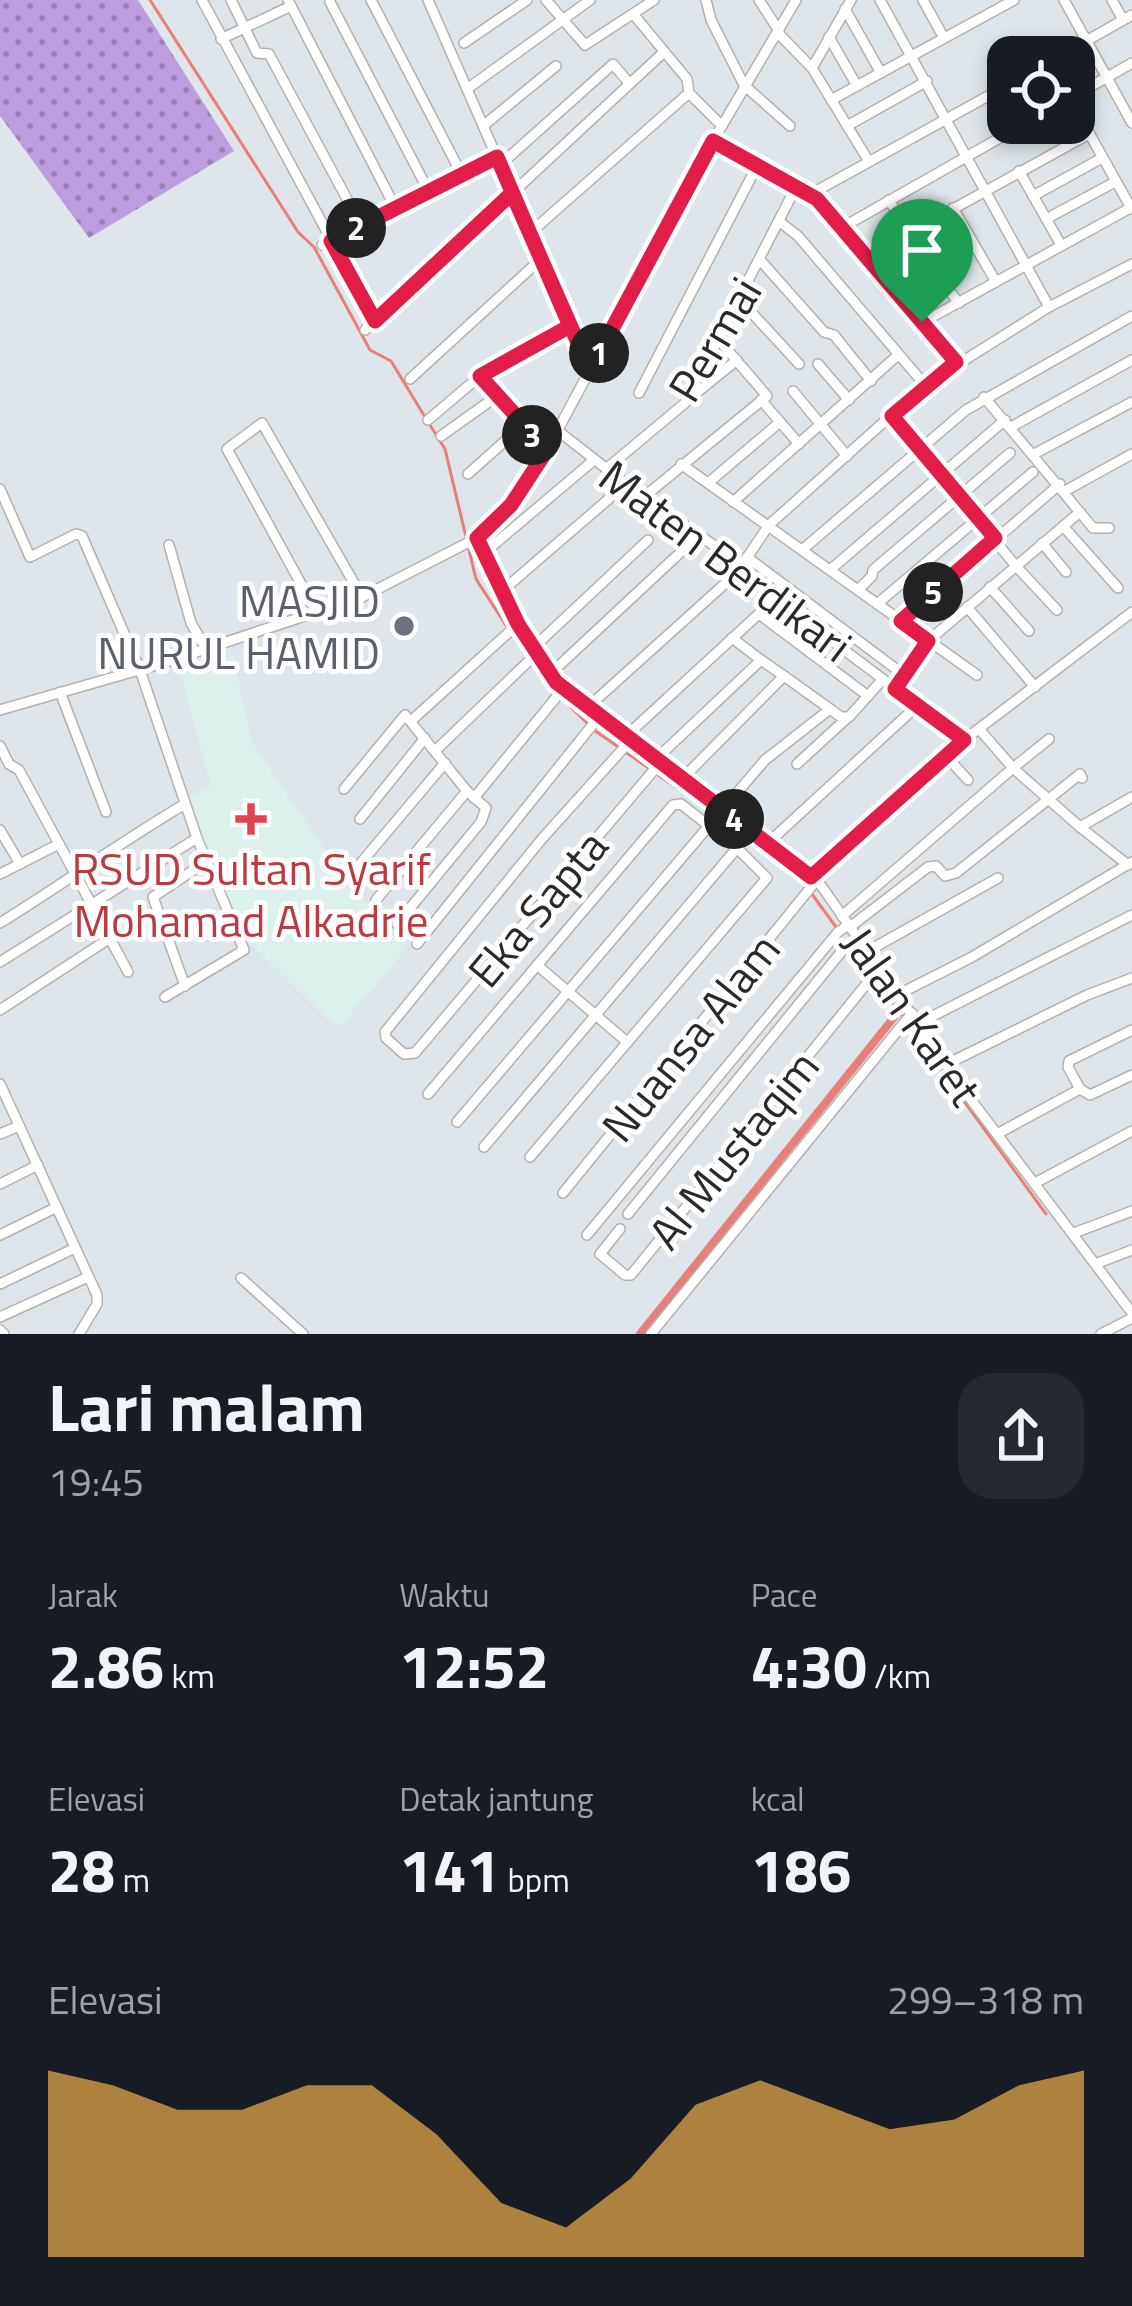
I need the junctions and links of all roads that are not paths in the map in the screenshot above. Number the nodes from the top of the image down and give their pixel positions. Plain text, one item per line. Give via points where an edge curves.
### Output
1 (202, 0) edge
2 (231, 0) edge
3 (371, 0) edge
4 (428, 0) edge
5 (527, 0) edge
6 (546, 0) edge
7 (590, 0) edge
8 (654, 0) edge
9 (724, 0) edge
10 (759, 0) edge
11 (796, 0) edge
12 (880, 0) edge
13 (938, 0) edge
14 (1014, 0) edge
15 (1064, 0) edge
16 (1112, 0) edge
17 (330, 2) edge
18 (290, 3) edge
19 (924, 3) edge
20 (708, 4) edge
21 (848, 4) edge
22 (634, 15) junction
23 (1129, 18) edge
24 (561, 21) junction
25 (244, 28) junction
26 (779, 32) junction
27 (1084, 36) edge
28 (829, 37) junction
29 (1095, 37) edge
30 (944, 38) junction
31 (221, 39) junction
32 (464, 44) dead end
33 (664, 52) junction
34 (1095, 55) edge
35 (914, 56) junction
36 (1132, 63) edge
37 (556, 66) dead end
38 (812, 68) junction
39 (881, 73) junction
40 (1107, 77) junction
41 (927, 81) junction
42 (629, 83) junction
43 (1095, 84) edge
44 (744, 85) junction
45 (857, 86) junction
46 (467, 89) junction
47 (689, 93) junction
48 (987, 96) edge
49 (831, 100) junction
50 (947, 118) junction
51 (1132, 123) edge
52 (483, 126) junction
53 (722, 126) junction
54 (790, 126) dead end
55 (847, 126) junction
56 (713, 141) junction
57 (987, 144) edge
58 (1070, 144) edge
59 (1094, 144) edge
60 (967, 155) junction
61 (1102, 158) junction
62 (868, 160) junction
63 (499, 161) junction
64 (756, 168) junction
65 (1019, 171) junction
66 (461, 173) junction
67 (1115, 182) junction
68 (795, 189) junction
69 (428, 190) junction
70 (986, 190) junction
71 (512, 193) junction
72 (808, 195) junction
73 (1033, 196) junction
74 (890, 200) junction
75 (1131, 207) edge
76 (395, 208) junction
77 (953, 208) junction
78 (1046, 218) junction
79 (780, 222) junction
80 (361, 225) junction
81 (843, 227) junction
82 (530, 232) junction
83 (908, 234) junction
84 (968, 236) junction
85 (326, 243) junction
86 (1061, 245) junction
87 (541, 259) junction
88 (760, 260) junction
89 (925, 261) junction
90 (1132, 263) edge
91 (1027, 265) junction
92 (996, 282) junction
93 (740, 299) junction
94 (958, 303) junction
95 (1049, 307) junction
96 (1132, 316) edge
97 (375, 321) junction
98 (922, 322) junction
99 (570, 326) junction
100 (365, 329) dead end
101 (718, 339) junction
102 (898, 355) junction
103 (737, 360) junction
104 (1132, 360) edge
105 (956, 362) junction
106 (799, 364) dead end
107 (818, 364) dead end
108 (590, 370) junction
109 (480, 376) junction
110 (410, 379) dead end
111 (871, 381) junction
112 (925, 386) junction
113 (793, 391) dead end
114 (639, 393) dead end
115 (496, 396) junction
116 (985, 397) junction
117 (761, 400) junction
118 (849, 400) junction
119 (1132, 402) edge
120 (685, 403) junction
121 (892, 416) junction
122 (428, 420) dead end
123 (780, 422) junction
124 (821, 424) junction
125 (1008, 424) junction
126 (523, 425) junction
127 (557, 430) junction
128 (441, 436) dead end
129 (799, 444) junction
130 (547, 450) junction
131 (920, 450) junction
132 (1010, 452) dead end
133 (1034, 454) junction
134 (1132, 454) edge
135 (847, 456) junction
136 (594, 460) junction
137 (681, 464) junction
138 (606, 469) junction
139 (1033, 472) dead end
140 (468, 473) dead end
141 (941, 475) junction
142 (708, 483) junction
143 (626, 484) junction
144 (1063, 488) junction
145 (0, 489) edge
146 (645, 496) junction
147 (958, 496) junction
148 (733, 502) junction
149 (1080, 512) junction
150 (977, 518) junction
151 (770, 525) junction
152 (1063, 526) junction
153 (1109, 528) dead end
154 (698, 536) junction
155 (995, 538) junction
156 (477, 539) junction
157 (648, 540) dead end
158 (1042, 543) junction
159 (169, 545) dead end
160 (802, 550) junction
161 (484, 553) junction
162 (742, 564) junction
163 (1015, 566) junction
164 (830, 570) junction
165 (1066, 572) dead end
166 (990, 587) junction
167 (1118, 588) dead end
168 (858, 590) junction
169 (502, 591) junction
170 (362, 597) junction
171 (775, 599) junction
172 (877, 604) junction
173 (967, 607) junction
174 (1057, 610) dead end
175 (1132, 612) edge
176 (317, 613) junction
177 (759, 614) junction
178 (901, 621) junction
179 (516, 626) junction
180 (1029, 631) dead end
181 (732, 638) junction
182 (928, 641) junction
183 (206, 649) junction
184 (534, 654) junction
185 (761, 660) junction
186 (140, 670) junction
187 (549, 675) junction
188 (904, 675) junction
189 (977, 675) dead end
190 (784, 676) junction
191 (883, 679) junction
192 (1035, 687) junction
193 (895, 689) junction
194 (562, 691) junction
195 (60, 692) junction
196 (868, 697) junction
197 (918, 705) junction
198 (586, 708) junction
199 (830, 709) junction
200 (0, 710) edge
201 (846, 718) junction
202 (597, 719) junction
203 (411, 722) junction
204 (979, 729) junction
205 (424, 738) junction
206 (1049, 739) dead end
207 (964, 740) junction
208 (627, 742) junction
209 (0, 746) edge
210 (435, 751) junction
211 (946, 756) junction
212 (657, 763) junction
213 (445, 764) junction
214 (797, 764) dead end
215 (1013, 768) junction
216 (1082, 778) dead end
217 (681, 780) junction
218 (968, 780) dead end
219 (344, 789) dead end
220 (471, 795) junction
221 (1132, 797) edge
222 (1045, 799) junction
223 (185, 804) junction
224 (720, 811) junction
225 (106, 812) dead end
226 (359, 819) dead end
227 (481, 822) junction
228 (708, 824) junction
229 (1080, 827) junction
230 (0, 830) edge
231 (197, 838) junction
232 (501, 838) junction
233 (768, 843) junction
234 (58, 844) junction
235 (737, 848) junction
236 (207, 861) junction
237 (20, 864) junction
238 (1130, 864) edge
239 (0, 874) edge
240 (75, 876) junction
241 (350, 877) dead end
242 (998, 878) dead end
243 (813, 880) junction
244 (376, 900) dead end
245 (91, 907) junction
246 (1132, 915) edge
247 (0, 922) edge
248 (397, 924) dead end
249 (845, 925) junction
250 (856, 939) junction
251 (107, 940) junction
252 (417, 944) dead end
253 (868, 951) junction
254 (0, 962) edge
255 (537, 965) junction
256 (128, 973) dead end
257 (883, 975) junction
258 (1132, 978) edge
259 (185, 986) junction
260 (567, 991) junction
261 (898, 994) junction
262 (165, 997) dead end
263 (0, 1010) edge
264 (596, 1015) junction
265 (911, 1019) junction
266 (1132, 1030) edge
267 (627, 1042) junction
268 (947, 1064) junction
269 (1132, 1075) edge
270 (0, 1084) edge
271 (1080, 1089) junction
272 (428, 1094) dead end
273 (457, 1121) dead end
274 (19, 1126) junction
275 (1132, 1131) edge
276 (0, 1134) edge
277 (997, 1134) junction
278 (484, 1147) dead end
279 (530, 1157) dead end
280 (38, 1165) junction
281 (1035, 1183) junction
282 (0, 1184) edge
283 (563, 1192) dead end
284 (57, 1207) junction
285 (1132, 1211) edge
286 (628, 1214) dead end
287 (620, 1229) dead end
288 (1074, 1233) junction
289 (0, 1235) edge
290 (587, 1235) dead end
291 (75, 1248) junction
292 (1132, 1250) edge
293 (1098, 1263) junction
294 (88, 1276) junction
295 (241, 1278) dead end
296 (0, 1284) edge
297 (1132, 1314) edge
298 (0, 1317) edge
299 (79, 1334) edge
300 (303, 1334) edge
301 (651, 1334) edge
302 (1101, 1334) edge

1 - 31 street
2 - 25 street
3 - 66 street
4 - 46 street
5 - 32 street
6 - 24 street
7 - 24 street
8 - 22 street
9 - 20 street
10 - 26 street
11 - 26 street
12 - 35 street
13 - 19 street
14 - 30 street
15 - 27 street
16 - 23 street
17 - 69 street
18 - 25 street
18 - 76 street
19 - 30 street
20 - 44 street
21 - 28 street
21 - 39 street
22 - 24 street via 585,45
22 - 33 street
23 - 29 street
24 - 46 street
25 - 31 street
25 - 80 street via 257,52 269,54
26 - 38 street
26 - 44 street
28 - 38 street
28 - 45 street
30 - 35 street
31 - 85 street
33 - 42 street
33 - 47 street
34 - 40 street
35 - 39 street
35 - 41 street
36 - 40 street
37 - 52 street
38 - 49 street
39 - 45 street
40 - 43 street
40 - 51 street
41 - 50 street
41 - 55 street
42 - 63 street via 613,64
42 - 71 street
44 - 53 street
44 - 54 street
45 - 49 street
46 - 52 street
47 - 53 street
47 - 82 street
48 - 50 street
49 - 55 street
50 - 60 street
50 - 62 street
52 - 63 street
53 - 56 street
55 - 62 street
56 - 64 street
56 - 108 street
57 - 60 street
58 - 65 street
59 - 61 street
60 - 70 street
60 - 74 street
61 - 67 street
61 - 73 street
62 - 72 street
63 - 66 street
63 - 71 street
64 - 68 street
64 - 114 street
65 - 70 street
65 - 73 street
66 - 69 street
67 - 75 street
67 - 78 street
68 - 72 street
68 - 79 street, Permai
69 - 76 street
70 - 77 street
70 - 91 street
71 - 82 street
71 - 97 street
72 - 81 street
73 - 78 street
74 - 81 street
74 - 83 street
75 - 86 street
76 - 80 street
77 - 83 street
77 - 84 street
78 - 86 street
79 - 88 street, Permai
79 - 102 street
80 - 85 street
81 - 98 street
82 - 87 street
83 - 89 street
84 - 89 street
84 - 92 street
85 - 97 street
86 - 91 street
87 - 99 street
87 - 110 street
88 - 93 street, Permai
88 - 111 street
89 - 94 street
90 - 95 street
91 - 92 street
91 - 95 street
92 - 94 street
93 - 101 street, Permai
93 - 106 street
94 - 98 street
95 - 105 street
96 - 116 street
97 - 100 street
98 - 105 street
99 - 108 street
99 - 109 street
101 - 103 street
101 - 120 street, Permai
102 - 111 street
102 - 112 street
103 - 117 street via 766,396
103 - 120 street
104 - 125 street
105 - 112 street
107 - 118 street
108 - 127 street
109 - 115 street
109 - 122 street
111 - 118 street
112 - 121 street
113 - 124 street
115 - 126 street
115 - 128 street
116 - 125 street
116 - 131 street
117 - 123 street
117 - 137 street
118 - 124 street
119 - 133 street
120 - 138 street, Permai
121 - 131 street
121 - 135 street
123 - 129 street
123 - 142 street
124 - 129 street
124 - 135 street
125 - 133 street
125 - 141 street
126 - 130 street
126 - 140 street
127 - 130 street
127 - 136 street, Maten Berdikari
129 - 148 street
130 - 156 street
131 - 141 street
131 - 160 street
132 - 147 street
133 - 144 street
134 - 144 street
135 - 151 street
136 - 138 street, Maten Berdikari
136 - 161 street
137 - 142 street
137 - 146 street
138 - 143 street, Maten Berdikari
139 - 150 street
141 - 147 street
141 - 164 street
142 - 148 street
143 - 146 street, Maten Berdikari
143 - 169 street
144 - 149 street
144 - 155 street
145 - 186 street via 30,557 82,534
146 - 154 street, Maten Berdikari
147 - 150 street
147 - 168 street
148 - 151 street
149 - 152 street
149 - 153 street via 1093,528
150 - 155 street
150 - 172 street
151 - 160 street
151 - 162 street
152 - 158 street
152 - 167 street
154 - 162 street, Maten Berdikari
154 - 187 street
155 - 163 street
155 - 178 street
156 - 161 street, Jalan Karet
156 - 170 street
157 - 184 street
158 - 163 street
158 - 165 street
159 - 183 street via 190,622
160 - 164 street
161 - 169 street, Jalan Karet
162 - 171 street, Maten Berdikari
162 - 188 street
162 - 198 street
163 - 166 street
163 - 174 street
164 - 168 street
166 - 173 street
166 - 180 street
168 - 172 street
169 - 179 street, Jalan Karet
170 - 176 street
170 - 176 street via 262,423 227,449
171 - 177 street
171 - 191 street, Maten Berdikari
172 - 178 street
173 - 182 street
173 - 192 street
175 - 192 street, Nuansa Alam
176 - 183 street
177 - 181 street
177 - 196 street
178 - 182 street
179 - 184 street, Jalan Karet
179 - 203 street
181 - 185 street
181 - 208 street
182 - 188 street
182 - 189 street
183 - 186 street
184 - 187 street, Jalan Karet
184 - 210 street
185 - 190 street
185 - 212 street, Eka Sapta
186 - 195 street
186 - 223 street
187 - 194 street, Jalan Karet
188 - 193 street
190 - 199 street
190 - 217 street
191 - 193 street, Maten Berdikari
191 - 196 street
192 - 204 street, Nuansa Alam
193 - 197 street, Maten Berdikari
194 - 198 street, Jalan Karet
194 - 220 street
195 - 200 street
195 - 225 street
196 - 201 street
197 - 207 street, Maten Berdikari
197 - 233 street
198 - 202 street, Jalan Karet
199 - 201 street
199 - 224 street
201 - 214 street
202 - 208 street, Jalan Karet
202 - 232 street
203 - 205 street
203 - 219 street via 404,716
204 - 207 street, Nuansa Alam
204 - 215 street
205 - 210 street
205 - 226 street
206 - 215 street
207 - 211 street, Nuansa Alam
208 - 212 street, Jalan Karet
208 - 212 street, Eka Sapta via 385,1032 404,1054 415,1053
209 - 234 street
210 - 213 street
211 - 218 street
211 - 243 street, Nuansa Alam
212 - 217 street, Jalan Karet
213 - 220 street
213 - 241 street
215 - 222 street
215 - 249 street
216 - 222 street
217 - 224 street, Jalan Karet
220 - 227 street via 488,812
220 - 244 street
221 - 229 street
222 - 229 street
222 - 249 street via 951,877 928,867
223 - 231 street
223 - 240 street
224 - 228 street
224 - 233 street, Jalan Karet
227 - 232 street
227 - 248 street
228 - 235 street
228 - 255 street via 673,805
228 - 260 street
229 - 238 street
230 - 237 street
231 - 236 street
231 - 245 street
232 - 252 street
233 - 243 street, Jalan Karet
234 - 237 street
234 - 240 street
235 - 264 street
235 - 267 street via 766,880
236 - 259 street via 153,897
236 - 259 street via 244,950
237 - 239 street
238 - 261 street
240 - 245 street
240 - 247 street
242 - 253 street
243 - 249 street, Jalan Karet
243 - 283 street, Nuansa Alam
245 - 251 street
245 - 254 street
246 - 265 street
249 - 250 street, Jalan Karet
249 - 290 street
250 - 253 street, Jalan Karet
250 - 286 street
251 - 256 street
251 - 263 street
253 - 257 street, Jalan Karet
255 - 260 street
255 - 272 street
257 - 261 street, Jalan Karet
257 - 287 street, Al Mustaqim via 868,982 631,1275 600,1254
258 - 268 street
259 - 262 street
260 - 264 street
260 - 273 street
261 - 265 street, Jalan Karet
264 - 267 street
264 - 278 street
265 - 268 street, Jalan Karet
265 - 301 street
266 - 271 street via 1070,1061
267 - 279 street
268 - 277 street, Jalan Karet
269 - 271 street via 1090,1095
270 - 274 street
271 - 277 street
274 - 276 street
274 - 280 street
275 - 281 street
277 - 281 street, Jalan Karet
280 - 282 street
280 - 284 street
281 - 288 street, Jalan Karet
284 - 289 street
284 - 291 street
285 - 288 street
288 - 293 street, Jalan Karet
291 - 294 street
291 - 296 street
292 - 293 street
293 - 297 street, Jalan Karet
294 - 298 street
294 - 299 street via 97,1304
295 - 300 street
297 - 302 street

